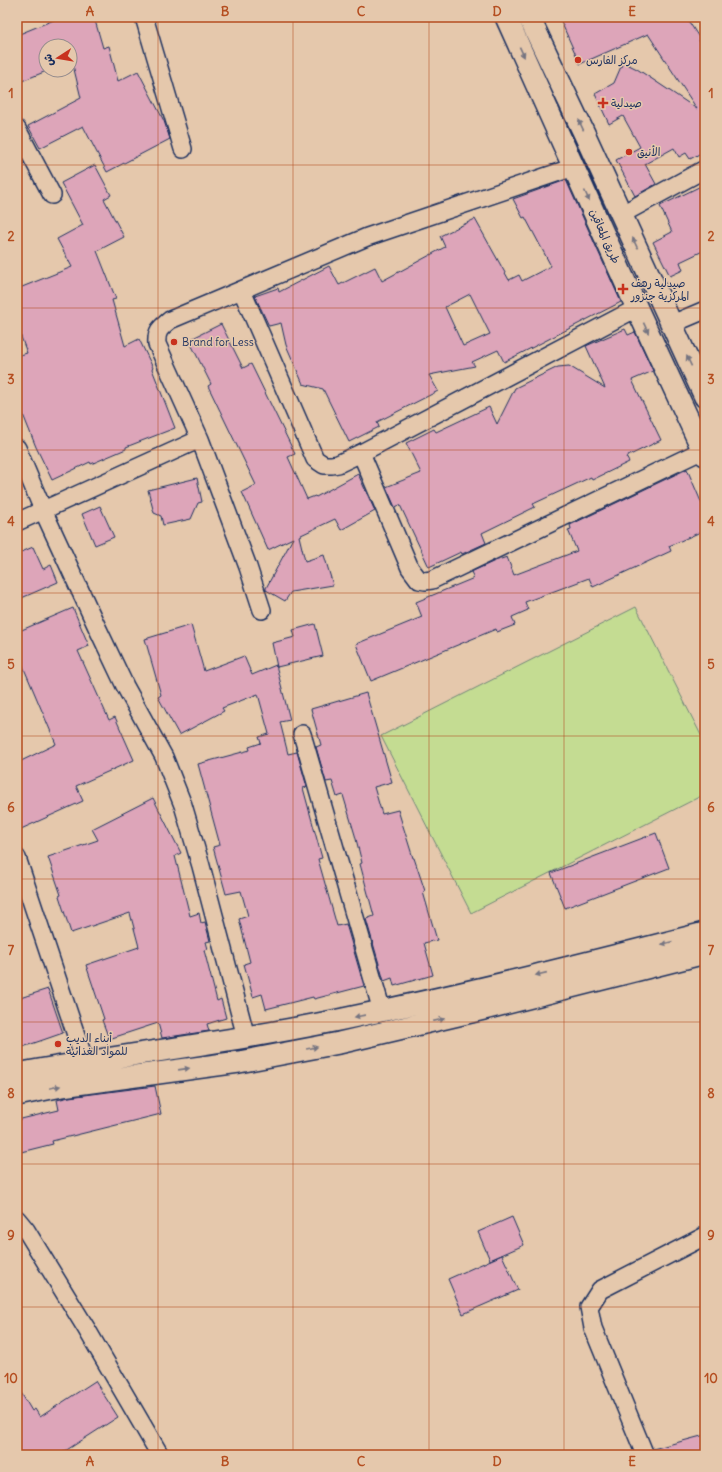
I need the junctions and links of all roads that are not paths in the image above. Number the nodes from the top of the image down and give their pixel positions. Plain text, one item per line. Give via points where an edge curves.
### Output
1 (144, 17) edge
2 (506, 17) edge
3 (529, 17) edge
4 (17, 129) edge
5 (183, 149) dead end
6 (574, 167) junction
7 (705, 169) edge
8 (52, 195) dead end
9 (622, 214) junction
10 (242, 291) junction
11 (637, 308) junction
12 (705, 310) edge
13 (672, 324) junction
14 (705, 397) edge
15 (200, 439) junction
16 (17, 448) edge
17 (704, 452) edge
18 (361, 453) junction
19 (43, 510) junction
20 (17, 522) edge
21 (262, 610) dead end
22 (302, 734) dead end
23 (17, 858) edge
24 (705, 933) edge
25 (705, 953) edge
26 (382, 1011) junction
27 (246, 1037) junction
28 (85, 1062) junction
29 (17, 1074) edge
30 (17, 1095) edge
31 (17, 1219) edge
32 (705, 1236) edge
33 (160, 1455) edge
34 (645, 1455) edge

1 - 5 street
2 -> 6 street, طريق المعاقين
9 -> 3 street
4 - 8 street
6 - 10 street via 366,237
6 -> 11 street, طريق المعاقين
7 - 9 street
13 -> 9 street
10 - 15 street via 170,320 161,327 156,336 157,344
10 - 18 street via 315,459 324,465 332,465
11 -> 17 street, طريق المعاقين
11 - 18 street
12 - 13 street
14 -> 13 street
15 - 19 street
15 - 21 street
16 - 19 street
17 - 18 street via 432,580 425,581 419,580 410,568
19 - 20 street
19 - 27 street via 124,686 164,757 180,798 201,866
22 - 26 street
23 - 28 street
24 -> 26 street
30 -> 25 street via 62,1086 239,1062 339,1043
26 -> 27 street
27 - 28 street
28 - 29 street
31 - 33 street via 86,1328
32 - 34 street via 600,1290 589,1307 593,1328

